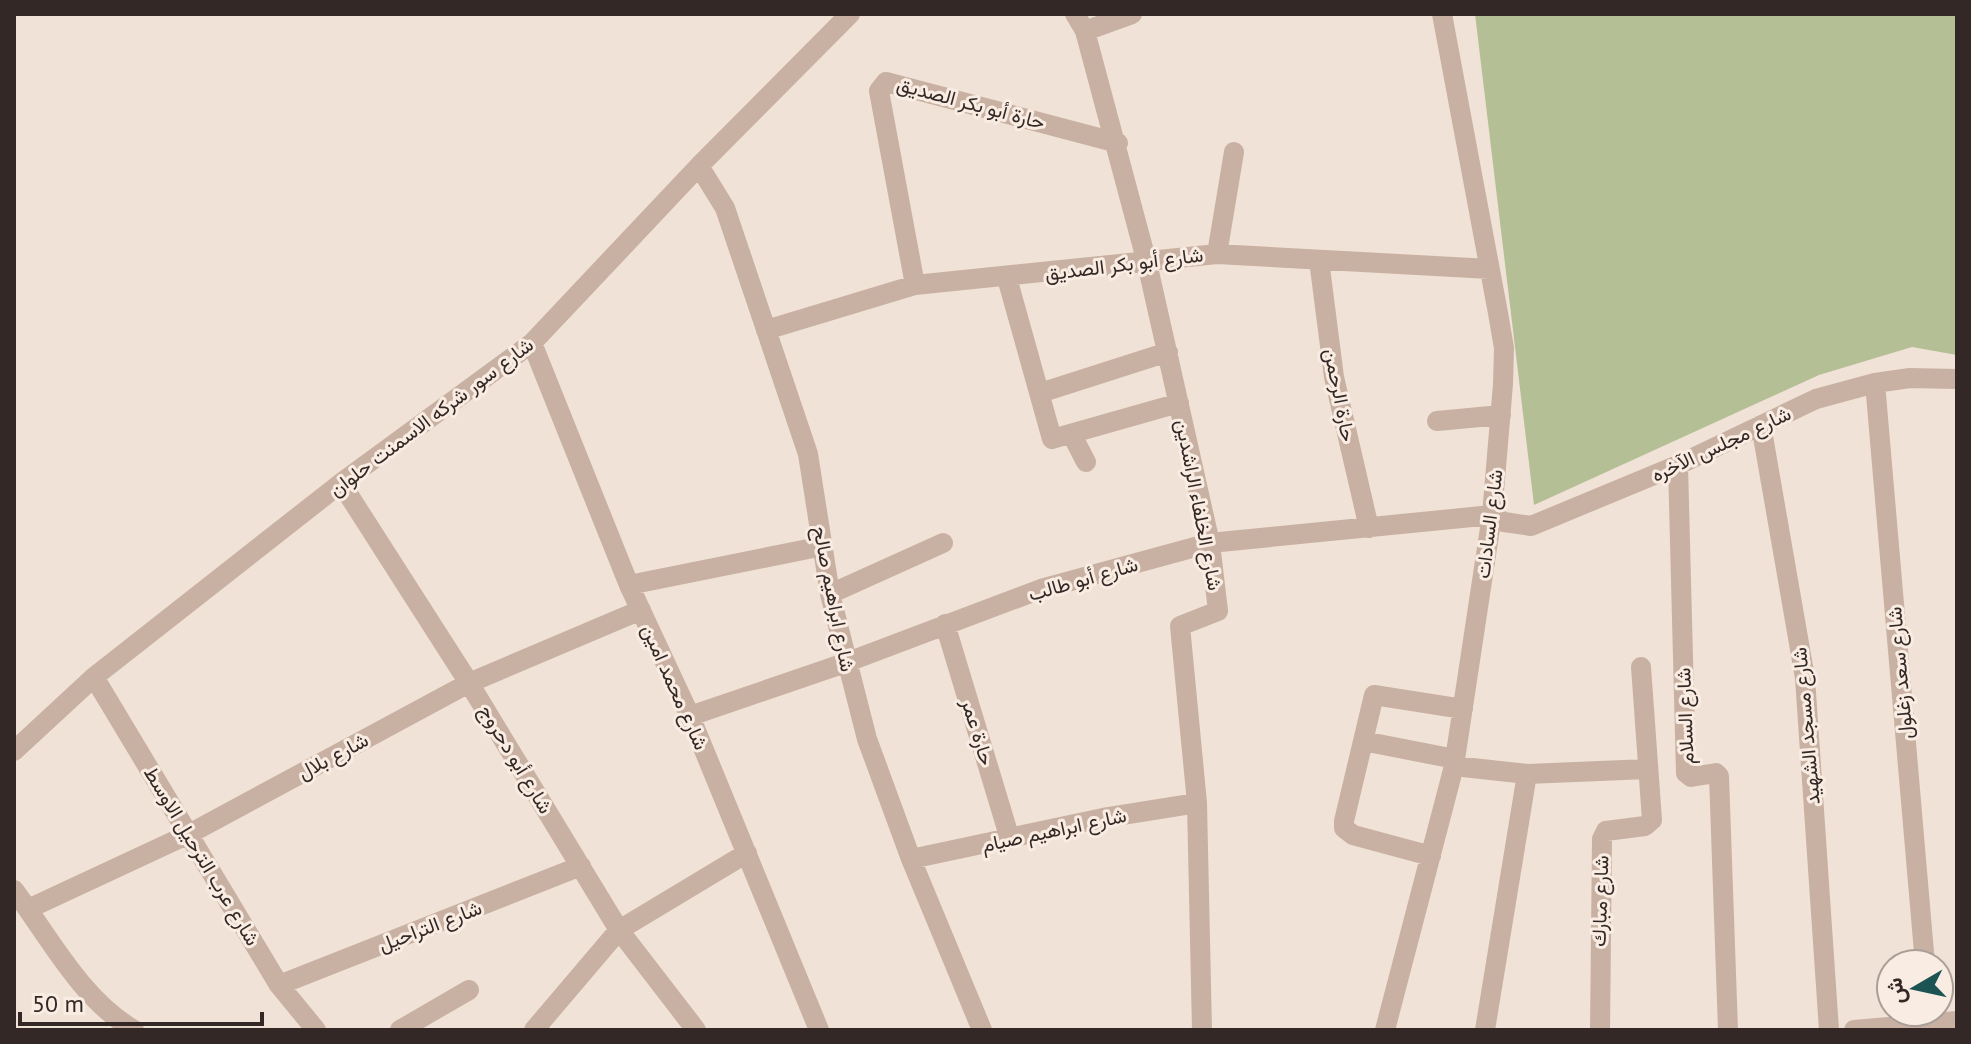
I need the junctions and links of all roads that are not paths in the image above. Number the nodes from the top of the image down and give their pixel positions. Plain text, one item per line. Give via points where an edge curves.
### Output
1 (850, 14) edge
2 (1132, 14) edge
3 (1442, 14) edge
4 (1080, 22) edge
5 (1118, 143) junction
6 (1234, 152) dead end
7 (699, 166) junction
8 (1217, 254) junction
9 (1319, 260) junction
10 (1147, 263) junction
11 (1490, 269) junction
12 (1007, 278) junction
13 (915, 285) junction
14 (766, 330) junction
15 (532, 343) junction
16 (1168, 352) junction
17 (1957, 379) edge
18 (1875, 383) junction
19 (1040, 393) junction
20 (1179, 403) junction
21 (1501, 415) junction
22 (1437, 421) dead end
23 (1761, 425) junction
24 (1072, 435) junction
25 (1086, 462) dead end
26 (1678, 465) junction
27 (341, 483) junction
28 (1492, 515) junction
29 (1369, 528) junction
30 (943, 543) dead end
31 (1210, 543) junction
32 (823, 546) junction
33 (629, 585) junction
34 (830, 594) junction
35 (641, 610) junction
36 (945, 624) junction
37 (845, 663) junction
38 (1641, 667) dead end
39 (94, 677) junction
40 (469, 683) junction
41 (1463, 709) junction
42 (690, 716) junction
43 (1363, 741) junction
44 (14, 751) edge
45 (1455, 762) junction
46 (1648, 769) junction
47 (1527, 774) junction
48 (1197, 803) junction
49 (189, 834) junction
50 (1010, 839) junction
51 (747, 853) junction
52 (1431, 856) junction
53 (911, 859) junction
54 (581, 866) junction
55 (14, 890) edge
56 (28, 909) junction
57 (619, 930) junction
58 (1924, 948) edge
59 (279, 985) junction
60 (469, 990) dead end
61 (1875, 1028) edge
62 (134, 1030) edge
63 (316, 1030) edge
64 (400, 1030) edge
65 (534, 1030) edge
66 (696, 1030) edge
67 (819, 1030) edge
68 (982, 1030) edge
69 (1202, 1030) edge
70 (1385, 1030) edge
71 (1485, 1030) edge
72 (1600, 1030) edge
73 (1728, 1030) edge
74 (1829, 1030) edge
75 (1854, 1030) edge

1 - 7 street, شارع سور شركه الاسمنت حلوان
2 - 4 street
3 - 11 street, شارع السادات
4 - 5 street, شارع الخلفاء الراشدين
5 - 10 street, شارع الخلفاء الراشدين
5 - 13 street, حارة أبو بكر الصديق via 886,82 879,91
6 - 8 street
7 - 14 street, شارع ابراهيم صالح via 725,208
7 - 15 street, شارع سور شركه الاسمنت حلوان
8 - 9 street, شارع أبو بكر الصديق
8 - 10 street, شارع أبو بكر الصديق
9 - 11 street, شارع أبو بكر الصديق
9 - 29 street, حارة الرحمن via 1334,377
10 - 12 street, شارع أبو بكر الصديق
10 - 16 street, شارع الخلفاء الراشدين
11 - 21 street, شارع السادات via 1504,348
12 - 13 street, شارع أبو بكر الصديق
12 - 19 street
13 - 14 street, شارع أبو بكر الصديق
14 - 32 street, شارع ابراهيم صالح via 808,454
15 - 27 street, شارع سور شركه الاسمنت حلوان
15 - 33 street, شارع محمد امين
16 - 19 street
16 - 20 street, شارع الخلفاء الراشدين
17 - 18 street, شارع مجلس الآخره
18 - 23 street, شارع مجلس الآخره via 1816,399
18 - 58 street, شارع سعد زغلول
19 - 24 street via 1052,439
20 - 24 street
20 - 31 street, شارع الخلفاء الراشدين
21 - 22 street
21 - 28 street, شارع السادات
23 - 26 street, شارع مجلس الآخره
23 - 74 street, شارع مسجد الشهيد via 1805,678
24 - 25 street
26 - 28 street, شارع مجلس الآخره via 1531,526
26 - 73 street, شارع السلام via 1686,773 1719,776
27 - 39 street, شارع سور شركه الاسمنت حلوان
27 - 40 street, شارع أبو دحروج
28 - 29 street, شارع أبو طالب
28 - 41 street, شارع السادات
29 - 31 street, شارع أبو طالب
30 - 34 street
31 - 36 street, شارع أبو طالب via 1041,589
31 - 48 street, شارع الخلفاء الراشدين via 1218,611 1180,626
32 - 33 street
32 - 34 street, شارع ابراهيم صالح
33 - 35 street, شارع محمد امين
34 - 37 street, شارع ابراهيم صالح
35 - 40 street, شارع بلال
35 - 42 street, شارع محمد امين
36 - 37 street, شارع أبو طالب
36 - 50 street, حارة عمر
37 - 42 street, شارع أبو طالب
37 - 53 street, شارع ابراهيم صالح
38 - 46 street, شارع مبارك
39 - 44 street, شارع سور شركه الاسمنت حلوان
39 - 49 street, شارع عرب الترحيل الاوسط
40 - 49 street, شارع بلال
40 - 54 street, شارع أبو دحروج
41 - 43 street via 1377,693
41 - 45 street, شارع السادات
42 - 51 street, شارع محمد امين
43 - 45 street
43 - 52 street via 1344,828
45 - 47 street
45 - 52 street, شارع السادات
46 - 47 street
46 - 72 street, شارع مبارك via 1652,820 1645,826 1606,831 1602,839
47 - 71 street
48 - 50 street, شارع ابراهيم صيام
48 - 69 street, شارع الخلفاء الراشدين
49 - 56 street, شارع بلال
49 - 59 street, شارع عرب الترحيل الاوسط
50 - 53 street, شارع ابراهيم صيام
51 - 57 street
51 - 67 street, شارع محمد امين
52 - 70 street, شارع السادات
53 - 68 street, شارع ابراهيم صالح
54 - 57 street, شارع أبو دحروج
54 - 59 street, شارع التراحيل
55 - 56 street
56 - 62 street via 102,1009
57 - 65 street
57 - 66 street, شارع أبو دحروج
59 - 63 street, شارع عرب الترحيل الاوسط
60 - 64 street
61 - 75 street

